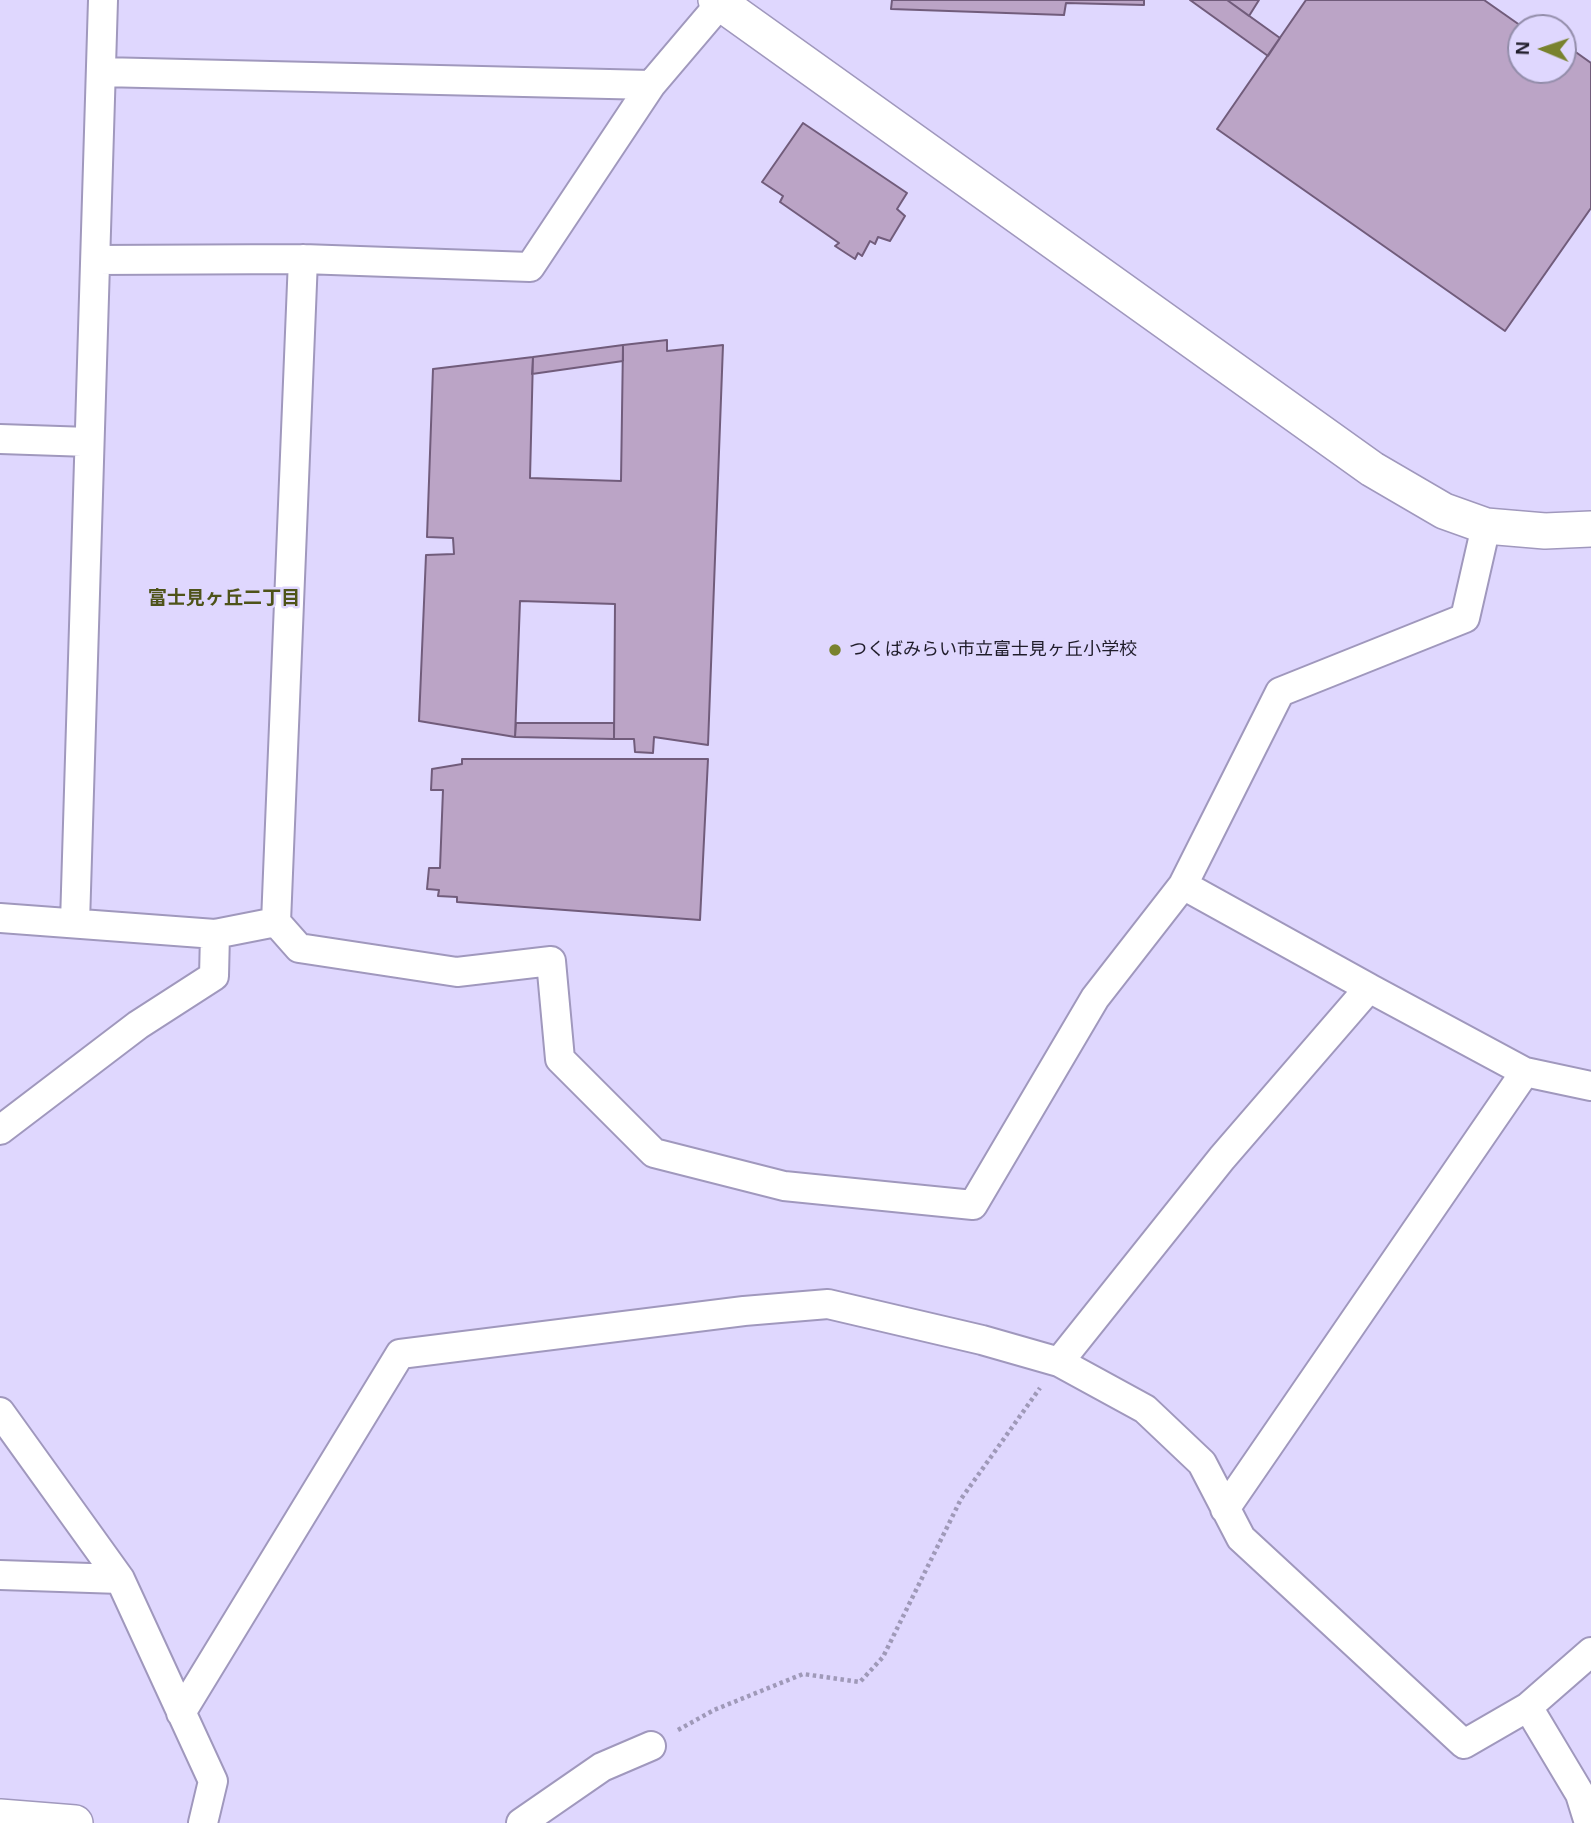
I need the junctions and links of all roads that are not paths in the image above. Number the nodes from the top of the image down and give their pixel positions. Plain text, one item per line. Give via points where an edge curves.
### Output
1 (103, 0) edge
2 (717, 2) edge
3 (101, 72) junction
4 (651, 85) junction
5 (303, 259) junction
6 (96, 260) junction
7 (0, 439) edge
8 (89, 442) junction
9 (1486, 526) junction
10 (1591, 529) edge
11 (1183, 885) junction
12 (0, 918) edge
13 (276, 922) junction
14 (75, 923) junction
15 (215, 934) junction
16 (1369, 988) junction
17 (1525, 1072) junction
18 (1591, 1086) edge
19 (0, 1130) edge
20 (1059, 1362) junction
21 (0, 1412) edge
22 (1225, 1509) junction
23 (0, 1575) edge
24 (120, 1579) junction
25 (1591, 1652) edge
26 (1528, 1707) junction
27 (181, 1713) junction
28 (651, 1746) road end
29 (0, 1817) edge
30 (75, 1823) edge
31 (203, 1823) edge
32 (520, 1823) edge
33 (1589, 1823) edge

1 - 3 street
2 - 4 street
2 - 9 street via 1372,469 1444,511
3 - 4 street
3 - 6 street
4 - 5 street via 530,267
5 - 6 street
5 - 13 street
6 - 8 street
7 - 8 street
8 - 14 street
9 - 10 street
9 - 11 street via 1465,618 1280,692
11 - 13 street via 1095,998 973,1205 784,1186 654,1153 560,1059 551,961 457,972 299,948
11 - 16 street
12 - 14 street
13 - 15 street
14 - 15 street
15 - 19 street via 214,976 138,1025
16 - 17 street
16 - 20 street via 1222,1158
17 - 18 street
17 - 22 street
20 - 22 street via 1144,1409 1202,1463
20 - 27 street via 828,1304 400,1354
21 - 24 street
22 - 26 street via 1241,1538 1464,1744
23 - 24 street
24 - 27 street
25 - 26 street
26 - 33 street via 1580,1794
27 - 31 street via 213,1780
28 - 32 street via 602,1767
29 - 30 street

